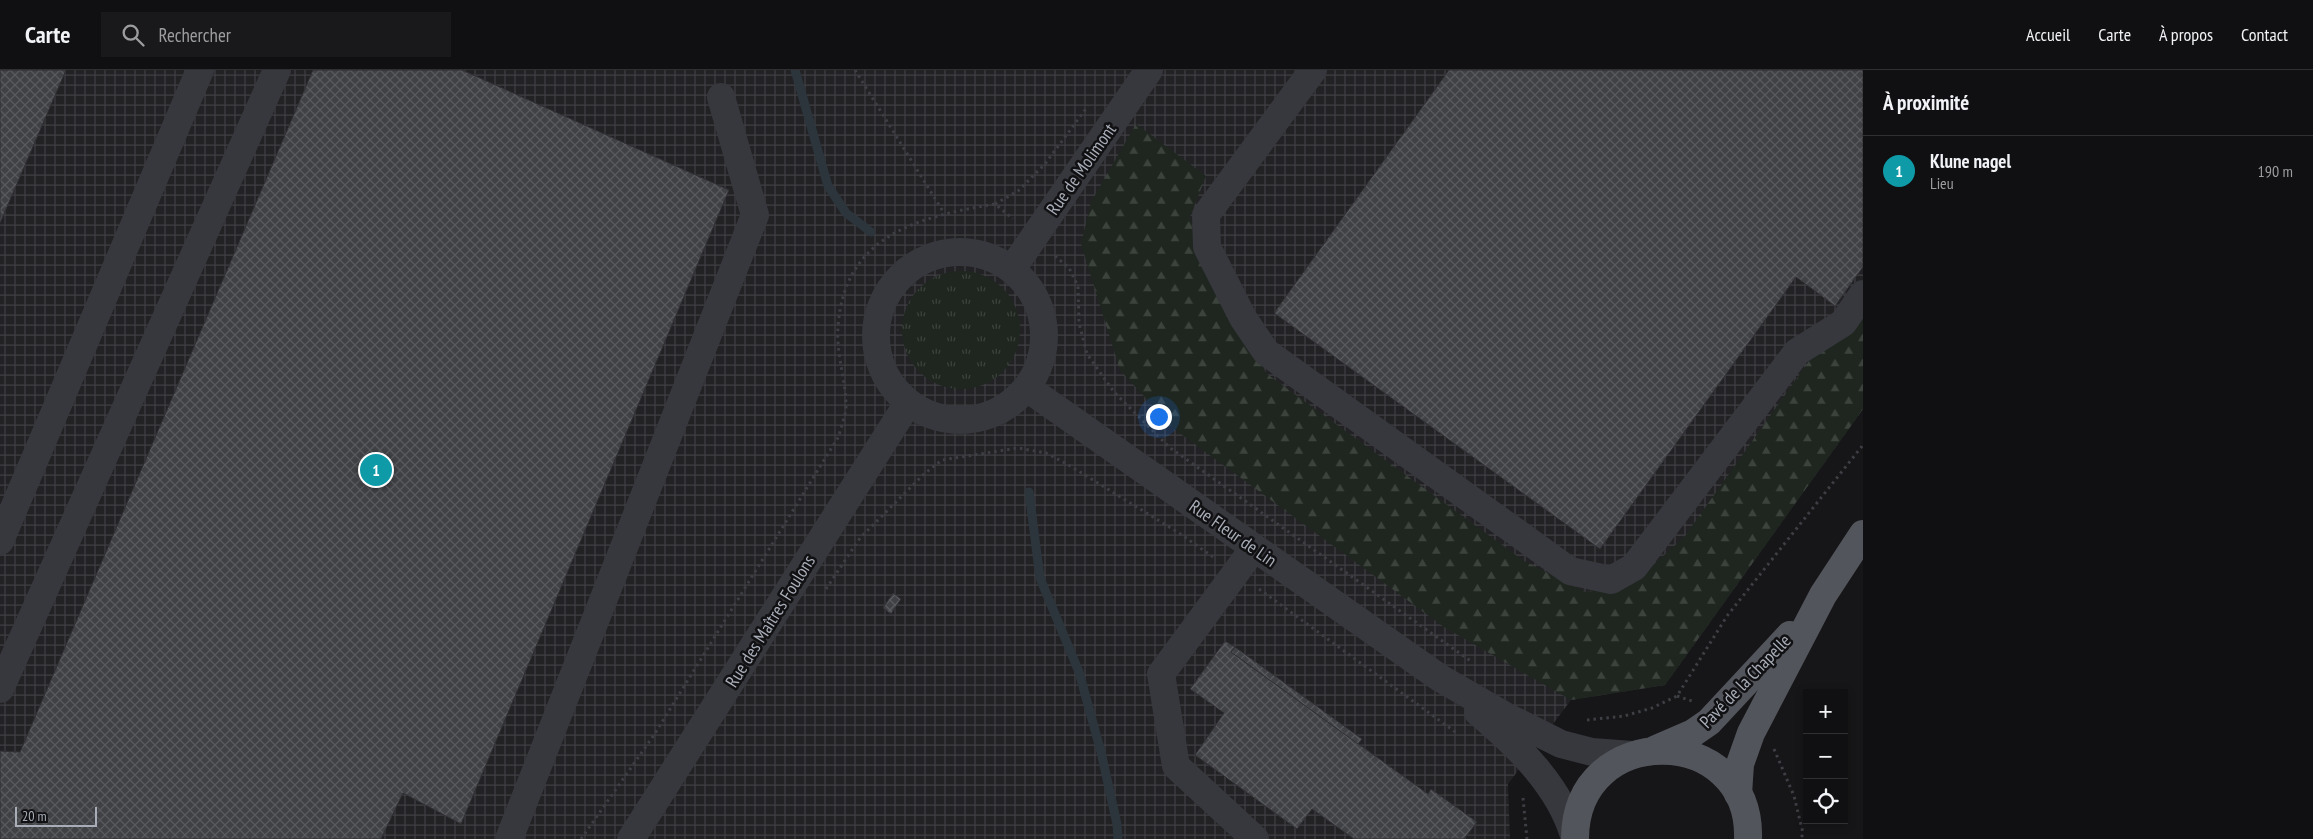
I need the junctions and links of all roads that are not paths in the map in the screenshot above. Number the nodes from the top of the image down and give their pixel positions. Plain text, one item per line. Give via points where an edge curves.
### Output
1 (200, 70) edge
2 (276, 70) edge
3 (1149, 70) edge
4 (1313, 70) edge
5 (721, 96) dead end
6 (1012, 269) junction
7 (1863, 294) edge
8 (1027, 388) junction
9 (908, 403) junction
10 (1863, 534) edge
11 (0, 541) edge
12 (1254, 548) junction
13 (1823, 595) junction
14 (1440, 678) junction
15 (0, 689) edge
16 (1642, 752) junction
17 (1738, 794) junction
18 (1753, 834) edge
19 (509, 839) edge
20 (631, 839) edge
21 (1255, 839) edge
22 (1575, 839) edge

1 - 11 street
2 - 15 street
3 - 6 street, Rue de Molimont
4 - 7 street via 1206,215 1207,247 1239,310 1266,352 1570,571 1611,580 1634,567 1797,352 1843,323
5 - 19 street via 755,215
6 - 8 street via 1030,288 1042,312 1045,338 1040,364
6 - 9 street via 986,255 957,251 928,258 903,273 885,296 876,324 877,354 888,381
8 - 9 street via 1008,405 984,417 958,420 932,416
8 - 12 street, Rue Fleur de Lin
9 - 20 street, Rue des Maîtres Foulons
10 - 13 main road, Pavé de la Chapelle
12 - 14 street, Rue Fleur de Lin
12 - 21 street via 1161,674 1176,766
13 - 16 main road, Pavé de la Chapelle via 1777,651 1709,722 1693,733
13 - 17 main road, Pavé de la Chapelle via 1751,734 1740,764
14 - 16 street, Rue Fleur de Lin via 1561,744 1580,750
14 - 22 street, Rue Fleur de Lin via 1492,723 1544,779 1563,808
16 - 17 main road, Pavé de la Chapelle via 1678,751 1702,760 1722,774
16 - 22 main road, Pavé de la Chapelle via 1608,768 1589,788 1578,813
17 - 18 main road, Pavé de la Chapelle

